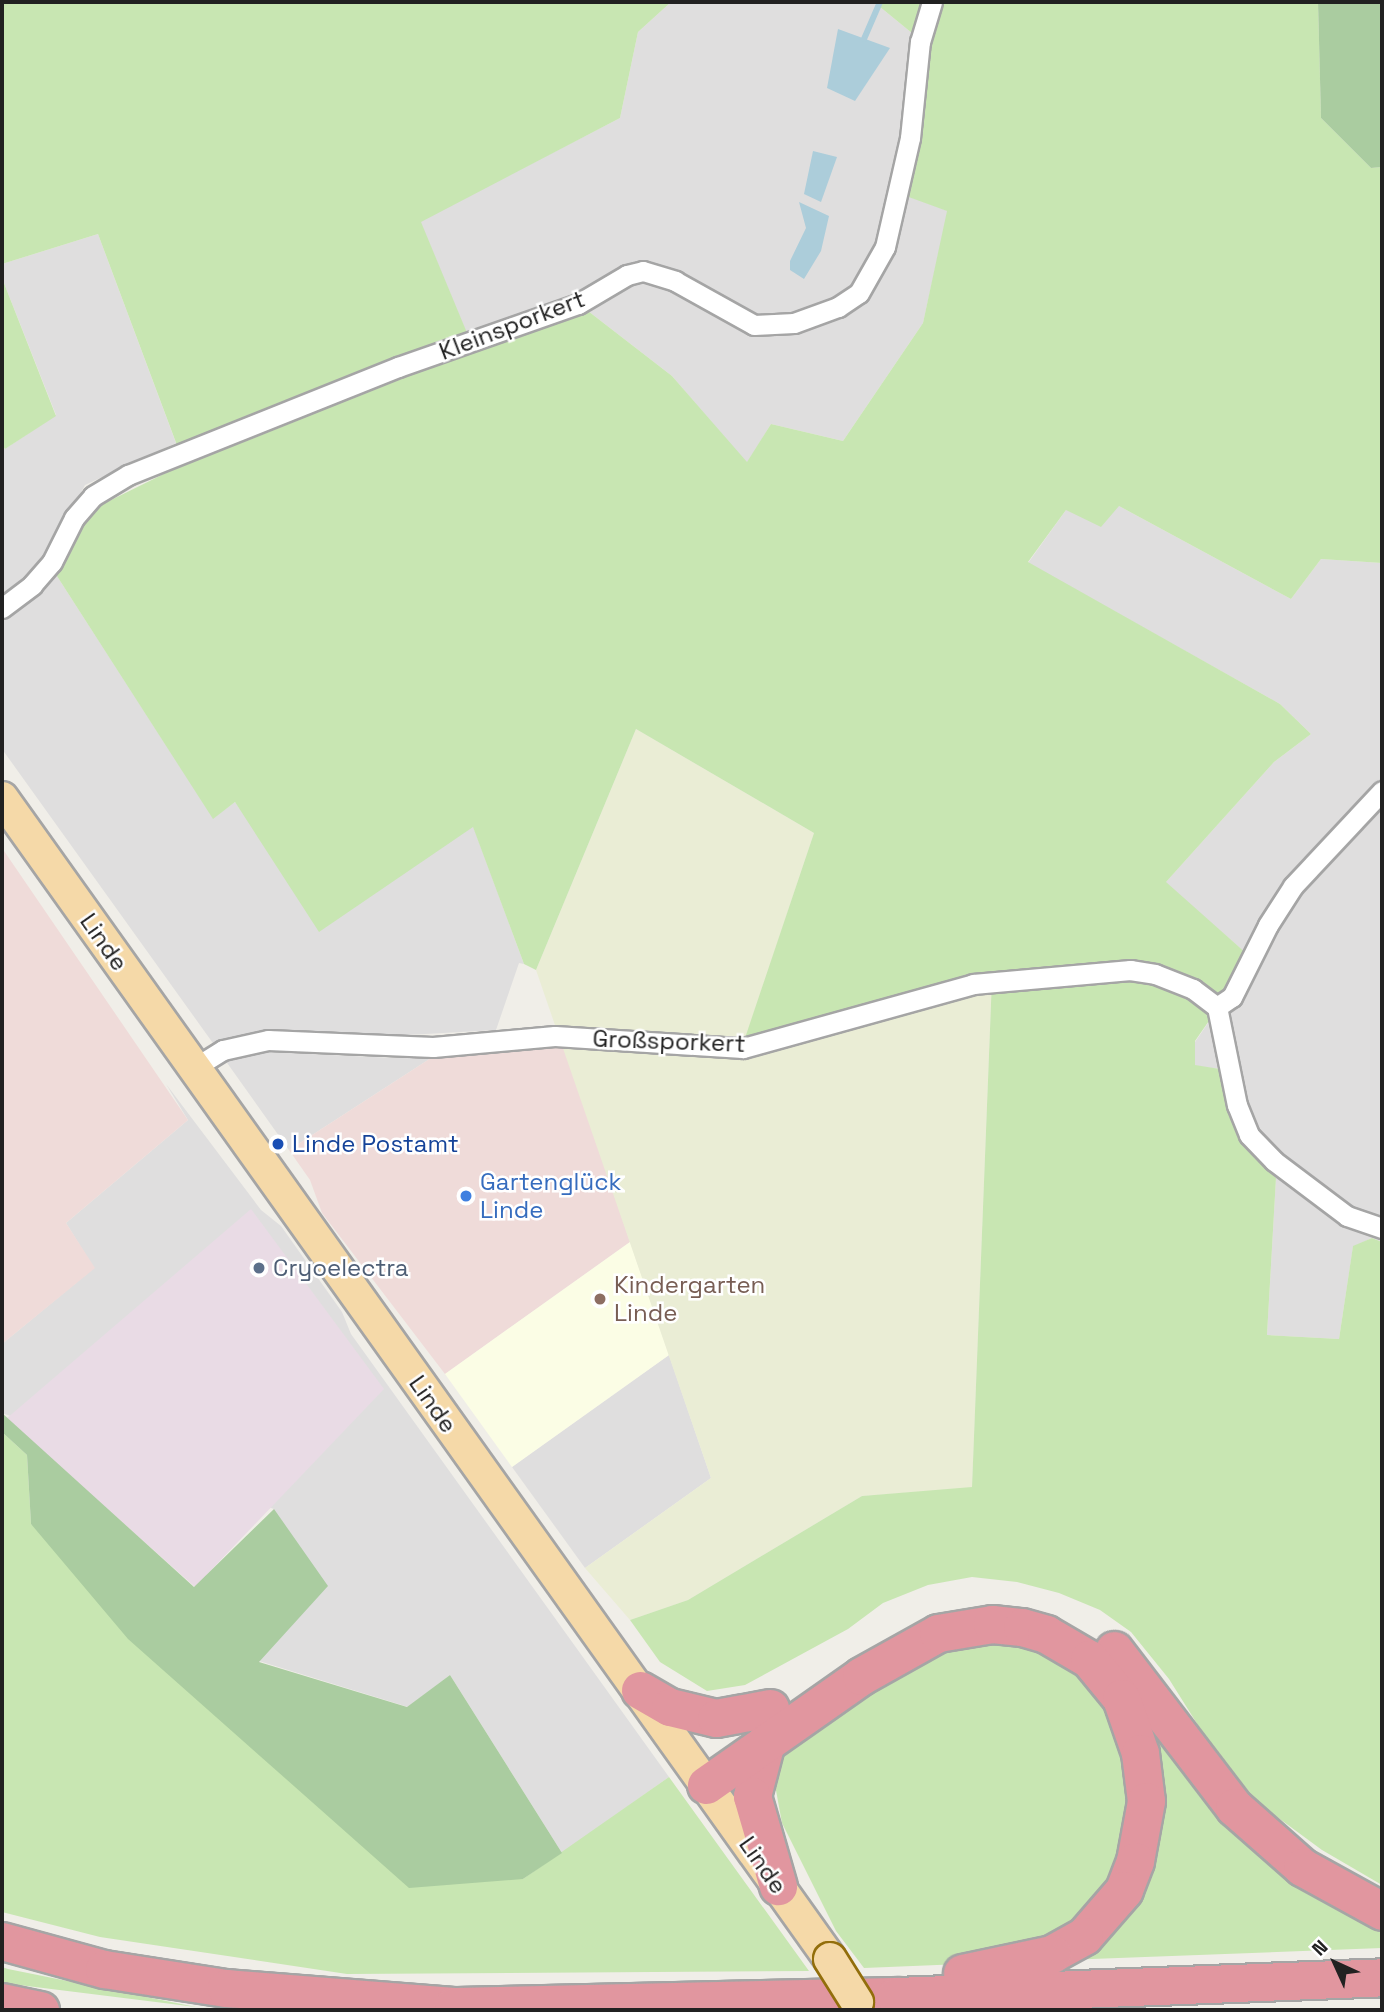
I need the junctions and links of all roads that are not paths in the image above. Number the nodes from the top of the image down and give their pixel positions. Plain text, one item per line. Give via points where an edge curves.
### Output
1 (932, 2) edge
2 (2, 607) edge
3 (1382, 791) edge
4 (2, 798) edge
5 (1217, 1007) junction
6 (194, 1069) junction
7 (1378, 1226) edge
8 (640, 1690) junction
9 (768, 1725) junction
10 (700, 1774) junction
11 (778, 1886) junction
12 (1382, 1911) edge
13 (2, 1941) edge
14 (1382, 1977) edge
15 (2, 2002) edge
16 (880, 2003) edge
17 (40, 2010) edge

1 - 2 street, Kleinsporkert via 920,42 910,138 886,247 859,293 838,307 794,323 754,325 675,281 643,271 627,275 578,304 398,367 128,475 93,496 74,518 52,562 32,585
3 - 5 street via 1293,886 1236,989
4 - 6 main road, Linde
5 - 6 street, Großsporkert via 1193,989 1155,974 1074,972 973,984 743,1048 555,1036 433,1047 268,1040 223,1051
5 - 7 street via 1237,1105 1249,1135 1274,1161 1347,1216
6 - 8 main road, Linde
8 - 9 highway via 670,1707
8 - 10 main road, Linde
9 - 10 highway
9 - 11 highway via 752,1796
9 - 12 highway via 909,1618 970,1601 1030,1604 1106,1642 1129,1665 1234,1807 1302,1867
9 - 16 highway via 889,1657 939,1633 965,1627 1002,1625 1046,1634 1089,1659 1121,1698 1140,1753 1146,1801 1135,1861 1105,1916 1084,1936 1052,1954 962,1973
10 - 11 main road, Linde
11 - 16 main road, Linde, bridge via 830,1959
13 - 16 highway via 104,1969 226,1988 453,2006
14 - 16 highway
15 - 17 highway

